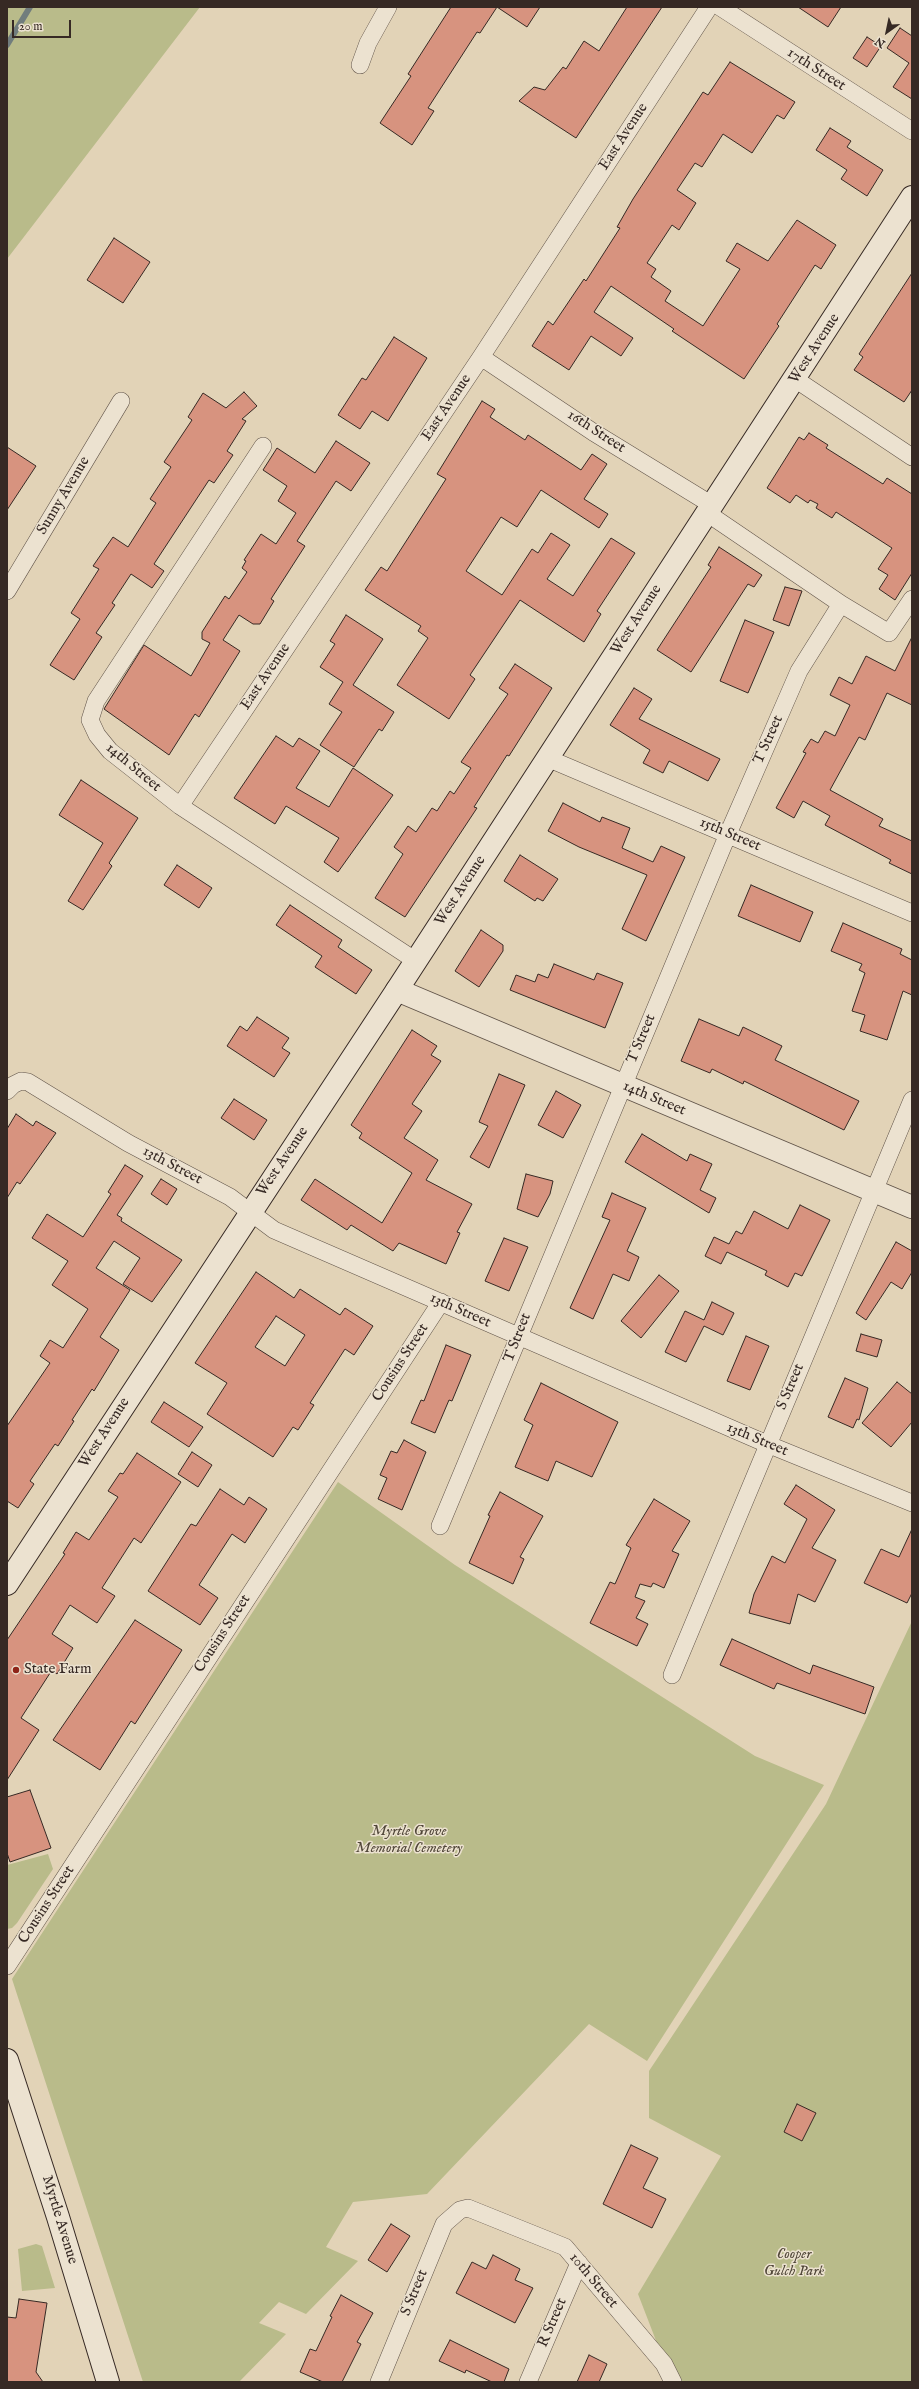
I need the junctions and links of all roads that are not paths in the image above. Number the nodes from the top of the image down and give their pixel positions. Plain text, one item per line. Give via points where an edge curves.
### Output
1 (388, 7) edge
2 (709, 7) edge
3 (720, 7) edge
4 (360, 64) dead end
5 (912, 131) edge
6 (912, 198) edge
7 (481, 357) junction
8 (795, 379) junction
9 (121, 401) dead end
10 (263, 446) dead end
11 (912, 457) edge
12 (709, 509) junction
13 (7, 592) edge
14 (912, 599) edge
15 (841, 604) junction
16 (547, 758) junction
17 (180, 806) junction
18 (728, 834) junction
19 (912, 912) edge
20 (416, 960) junction
21 (397, 990) junction
22 (623, 1086) junction
23 (7, 1091) edge
24 (912, 1100) edge
25 (873, 1191) junction
26 (912, 1206) edge
27 (249, 1212) junction
28 (441, 1302) junction
29 (519, 1336) junction
30 (767, 1444) junction
31 (912, 1503) edge
32 (440, 1526) dead end
33 (7, 1584) edge
34 (672, 1675) dead end
35 (7, 1966) edge
36 (7, 2060) edge
37 (460, 2210) joint
38 (579, 2264) junction
39 (108, 2382) edge
40 (379, 2382) edge
41 (528, 2382) edge
42 (673, 2382) edge

1 - 4 street via 368,43
2 - 7 street, East Avenue
3 - 5 street, 17th Street
6 - 8 main road, West Avenue
7 - 12 street, 16th Street
7 - 17 street, East Avenue
8 - 11 street
8 - 12 main road, West Avenue
9 - 13 street, Sunny Avenue
10 - 17 street, 14th Street via 92,711 90,720 97,735 110,751
12 - 15 street
12 - 16 main road, West Avenue
14 - 15 street via 889,633
15 - 18 street, T Street via 799,671
16 - 18 street, 15th Street
16 - 20 main road, West Avenue
17 - 20 street, 14th Street
18 - 19 street, 15th Street
18 - 22 street, T Street
20 - 21 main road, West Avenue
21 - 22 main road, 14th Street
21 - 27 main road, West Avenue
22 - 25 main road, 14th Street
22 - 29 street, T Street
23 - 27 street, 13th Street via 12,1085 28,1082 128,1143 230,1197
24 - 25 street, S Street
25 - 26 main road, 14th Street
25 - 30 street, S Street
27 - 28 street, 13th Street via 274,1230
27 - 33 main road, West Avenue
28 - 29 street, 13th Street
28 - 35 street, Cousins Street
29 - 30 street, 13th Street
29 - 32 street, T Street
30 - 31 street, 13th Street
30 - 34 street, S Street
36 - 39 main road, Myrtle Avenue via 60,2222
37 - 38 street, 10th Street via 468,2208 565,2247
37 - 40 street, S Street via 444,2224
38 - 41 street, R Street
38 - 42 street, 10th Street via 664,2364

